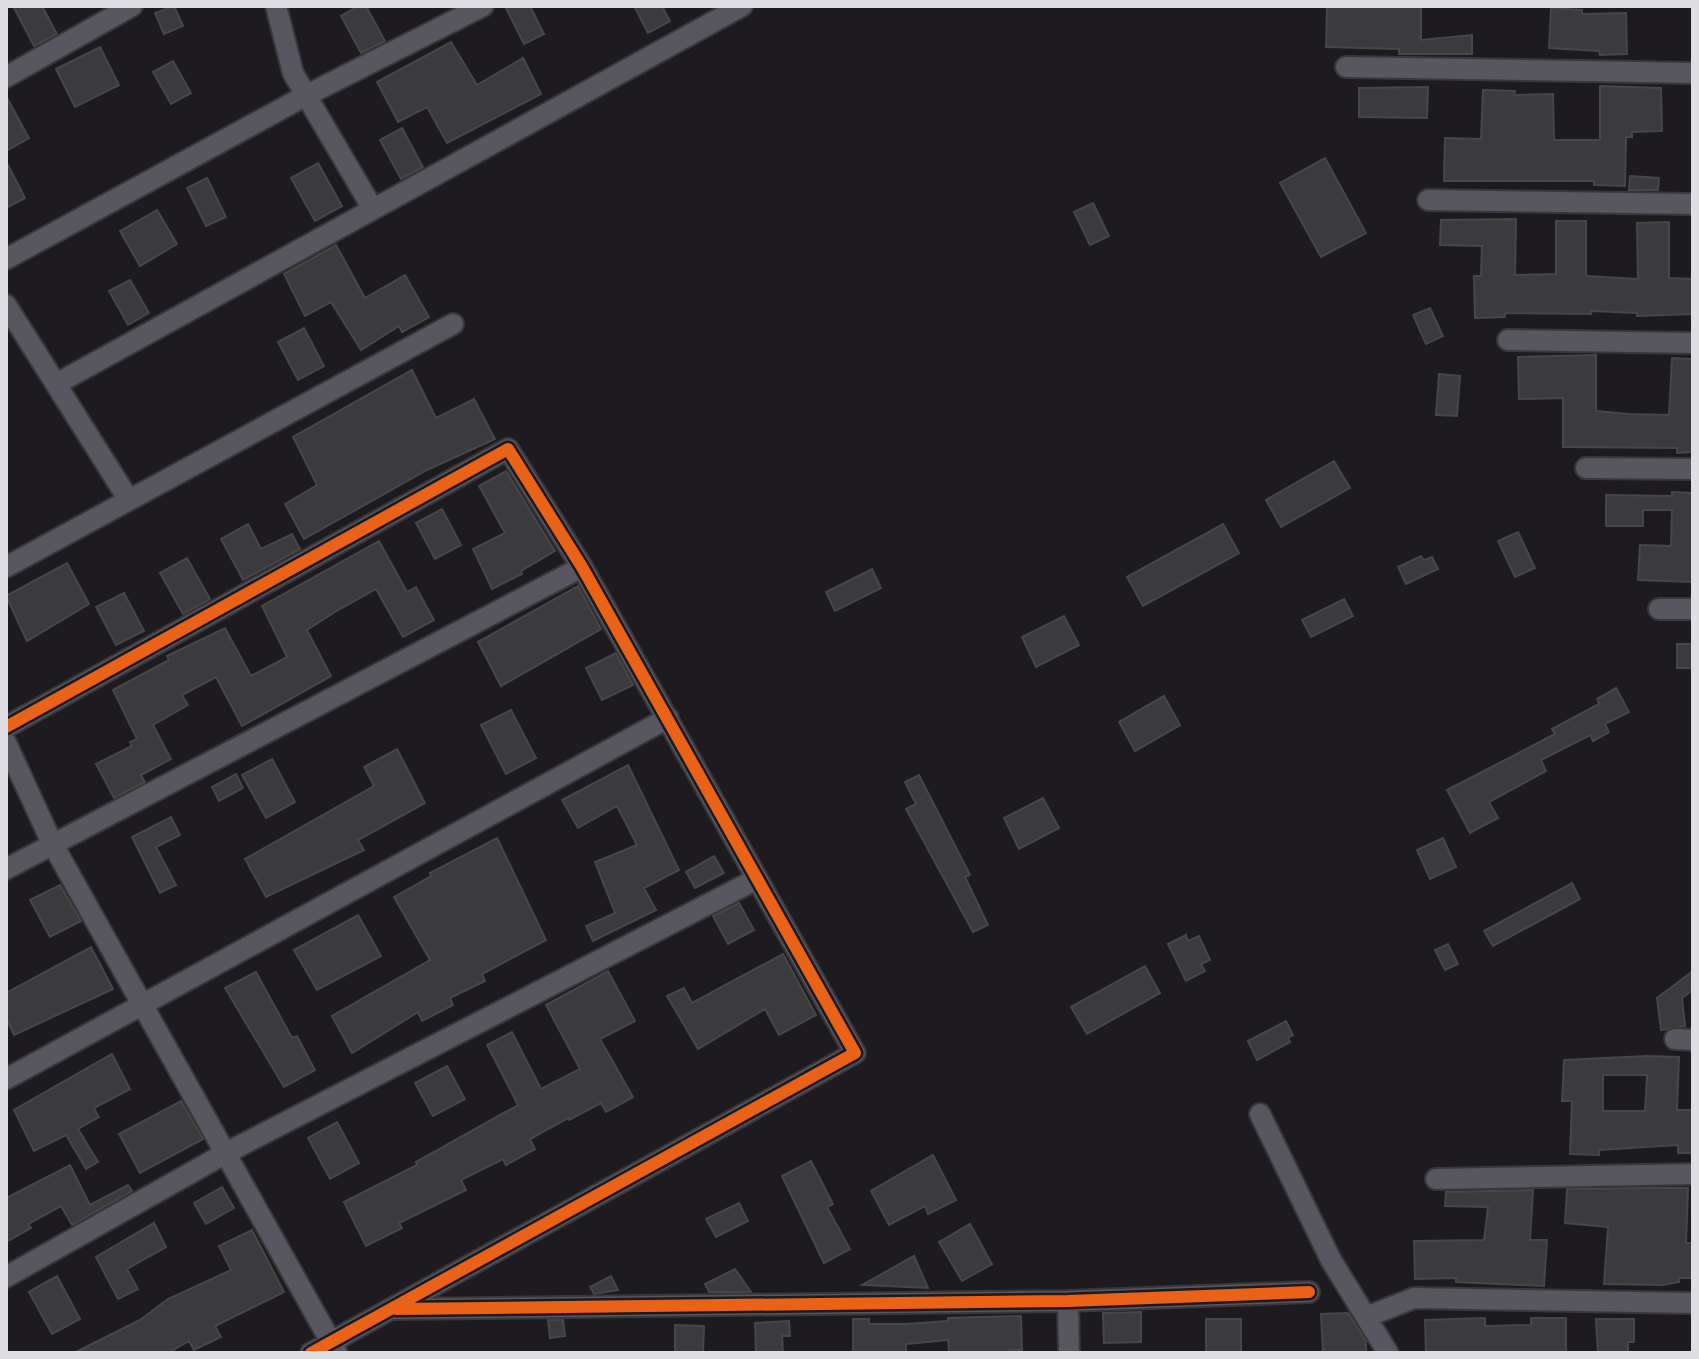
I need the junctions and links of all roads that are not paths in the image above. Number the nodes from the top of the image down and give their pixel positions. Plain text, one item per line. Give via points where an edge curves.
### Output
1 (132, 6) edge
2 (276, 6) edge
3 (483, 6) edge
4 (742, 6) edge
5 (1346, 67) dead end
6 (1693, 73) edge
7 (6, 77) edge
8 (305, 96) junction
9 (1428, 200) dead end
10 (1693, 204) edge
11 (373, 209) junction
12 (6, 259) edge
13 (6, 305) edge
14 (453, 324) dead end
15 (1508, 340) dead end
16 (1693, 343) edge
17 (56, 384) junction
18 (1586, 468) dead end
19 (1693, 469) edge
20 (129, 500) junction
21 (6, 567) edge
22 (582, 567) junction
23 (1659, 609) dead end
24 (1693, 609) edge
25 (668, 718) junction
26 (6, 727) edge
27 (6, 743) edge
28 (52, 843) junction
29 (6, 869) edge
30 (755, 880) junction
31 (142, 1004) junction
32 (6, 1079) edge
33 (1260, 1114) dead end
34 (226, 1153) junction
35 (1693, 1174) edge
36 (1436, 1179) dead end
37 (6, 1277) edge
38 (1309, 1292) dead end
39 (1068, 1301) junction
40 (1693, 1303) edge
41 (392, 1309) junction
42 (1369, 1316) junction
43 (335, 1347) edge
44 (311, 1353) edge
45 (1069, 1353) edge
46 (1388, 1353) edge

1 - 7 street
2 - 8 street via 293,73
3 - 8 street
4 - 11 street
5 - 6 street
8 - 11 street
8 - 12 street
9 - 10 street
11 - 17 street
13 - 17 street
14 - 20 street
15 - 16 street
17 - 20 street
18 - 19 street
20 - 21 street
22 - 25 street
22 - 26 street via 508,449
22 - 28 street
23 - 24 street
25 - 30 street
25 - 31 street
27 - 28 street
28 - 29 street
28 - 31 street
30 - 34 street
30 - 41 street via 855,1053
31 - 32 street
31 - 34 street
33 - 42 street via 1331,1260
34 - 37 street
34 - 43 street
35 - 36 street
38 - 39 street
39 - 41 street
39 - 45 street
40 - 42 street via 1414,1298
41 - 43 street
42 - 46 street
43 - 44 street

